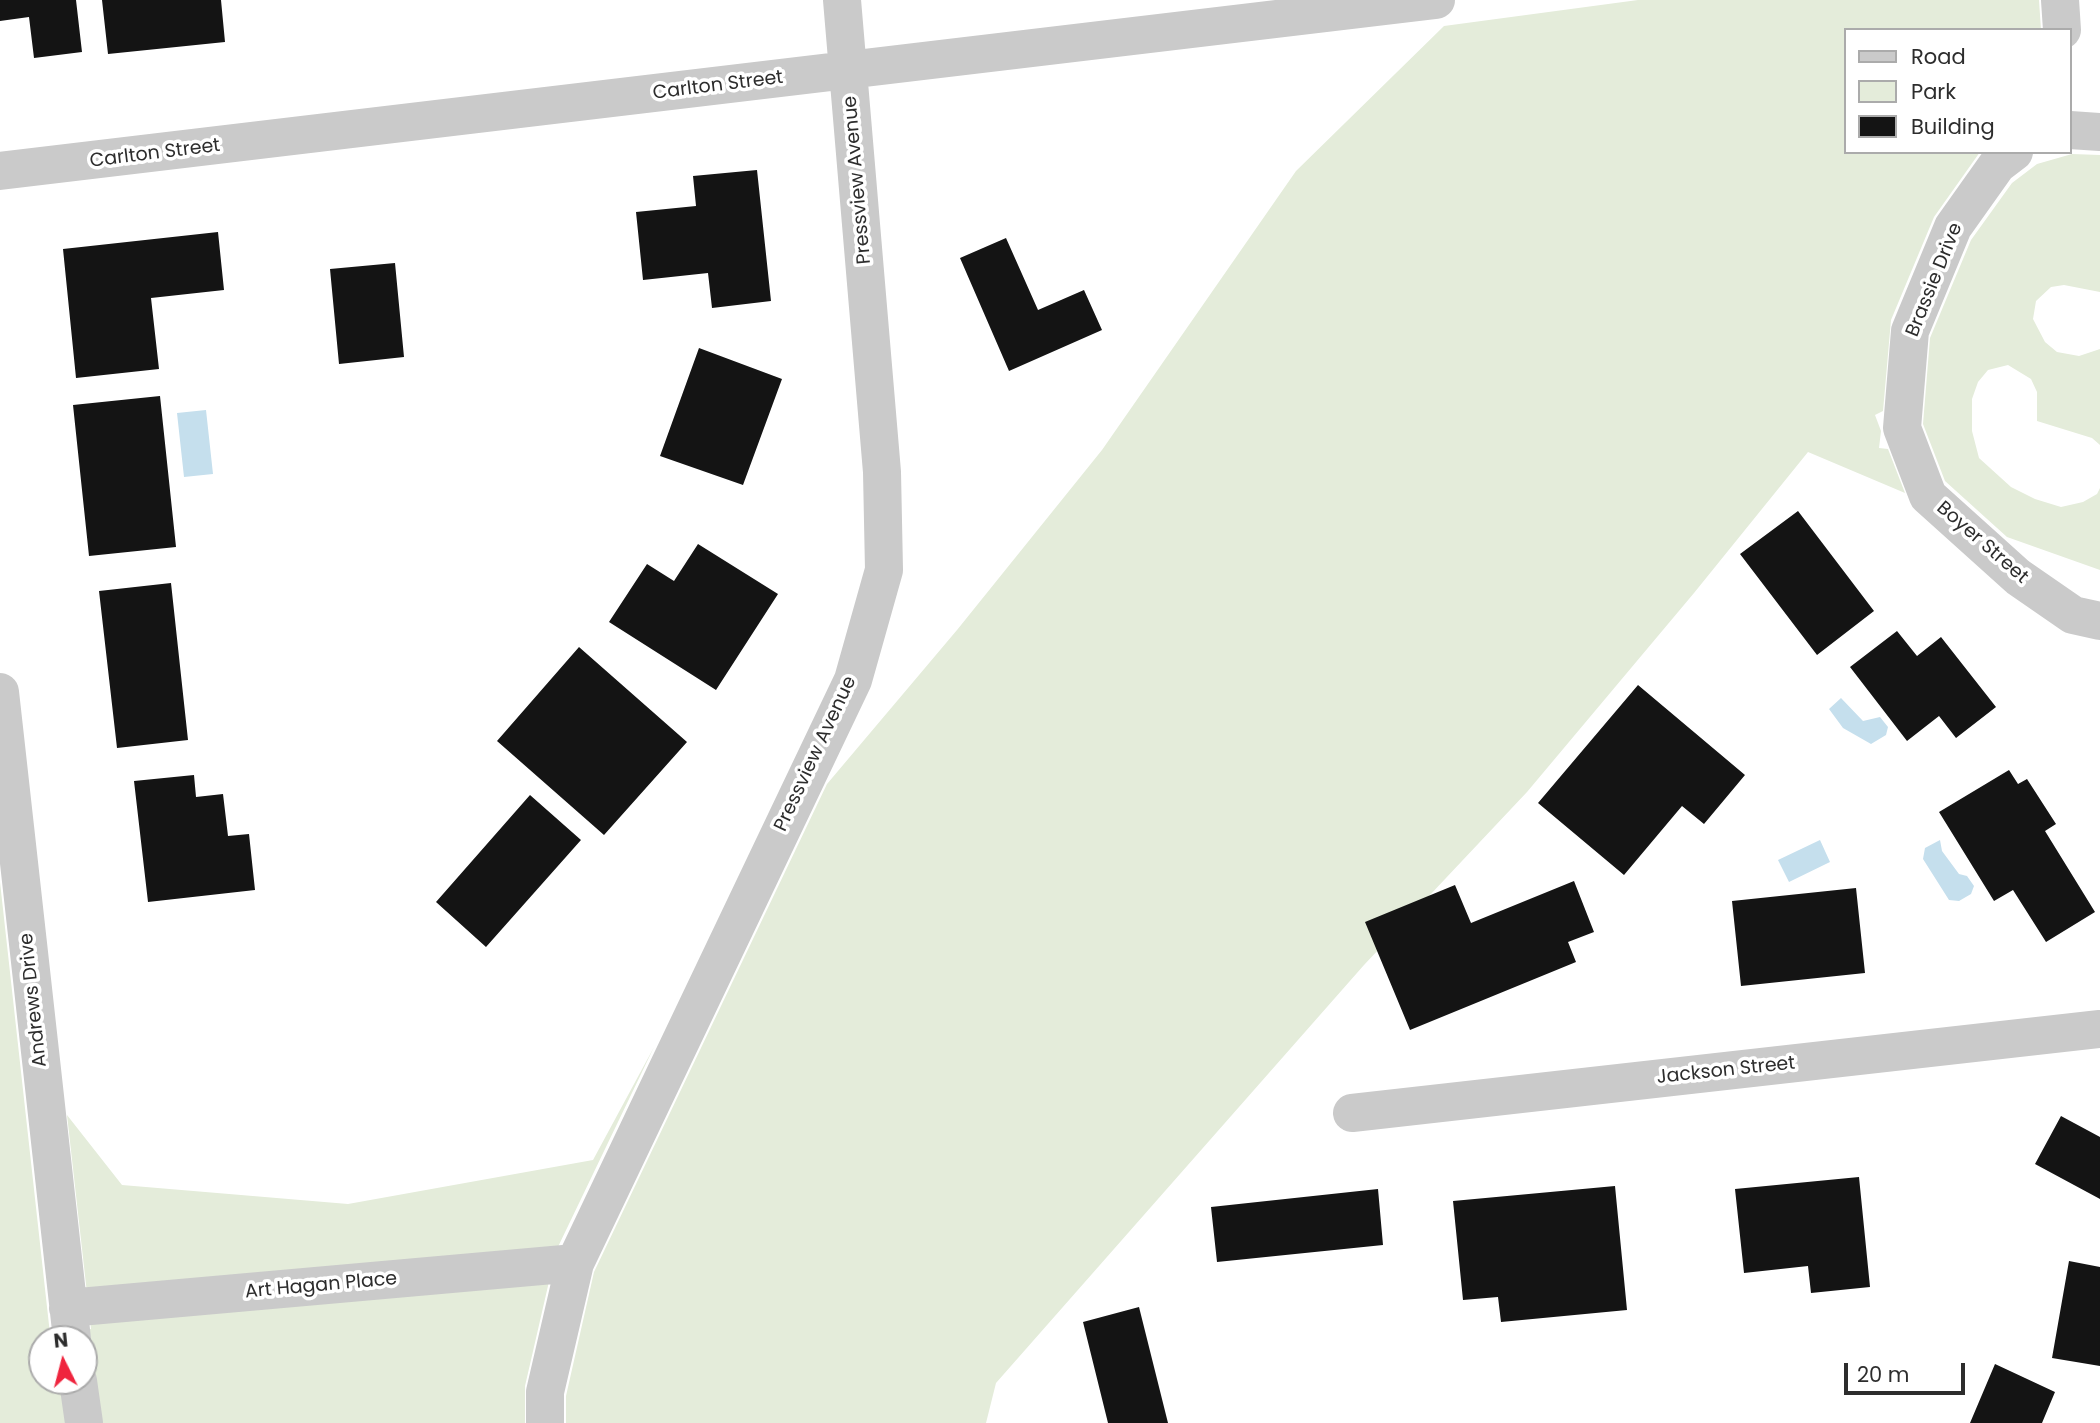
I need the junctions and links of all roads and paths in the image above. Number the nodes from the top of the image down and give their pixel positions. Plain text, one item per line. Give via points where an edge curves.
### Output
1 (842, 0) edge
2 (1436, 0) edge
3 (2060, 0) edge
4 (2062, 28) edge
5 (848, 70) junction
6 (2072, 130) edge
7 (2100, 132) edge
8 (2011, 154) edge
9 (0, 171) edge
10 (1902, 428) joint
11 (2100, 621) edge
12 (0, 692) edge
13 (2100, 1029) edge
14 (1352, 1113) dead end
15 (575, 1263) junction
16 (70, 1324) edge
17 (80, 1395) edge
18 (84, 1423) edge
19 (545, 1423) edge

1 - 5 street, Pressview Avenue
2 - 5 street, Carlton Street
3 - 4 street
5 - 9 street, Carlton Street
5 - 15 street, Pressview Avenue via 882,472 884,570 853,680
6 - 7 street
8 - 10 street, Brassie Drive via 1997,165 1953,227 1910,331
10 - 11 street, Boyer Street via 1928,496 2018,577 2073,615
12 - 16 street, Andrews Drive
13 - 14 street, Jackson Street
15 - 16 street, Art Hagan Place
15 - 19 street, Pressview Avenue via 545,1392
17 - 18 street

